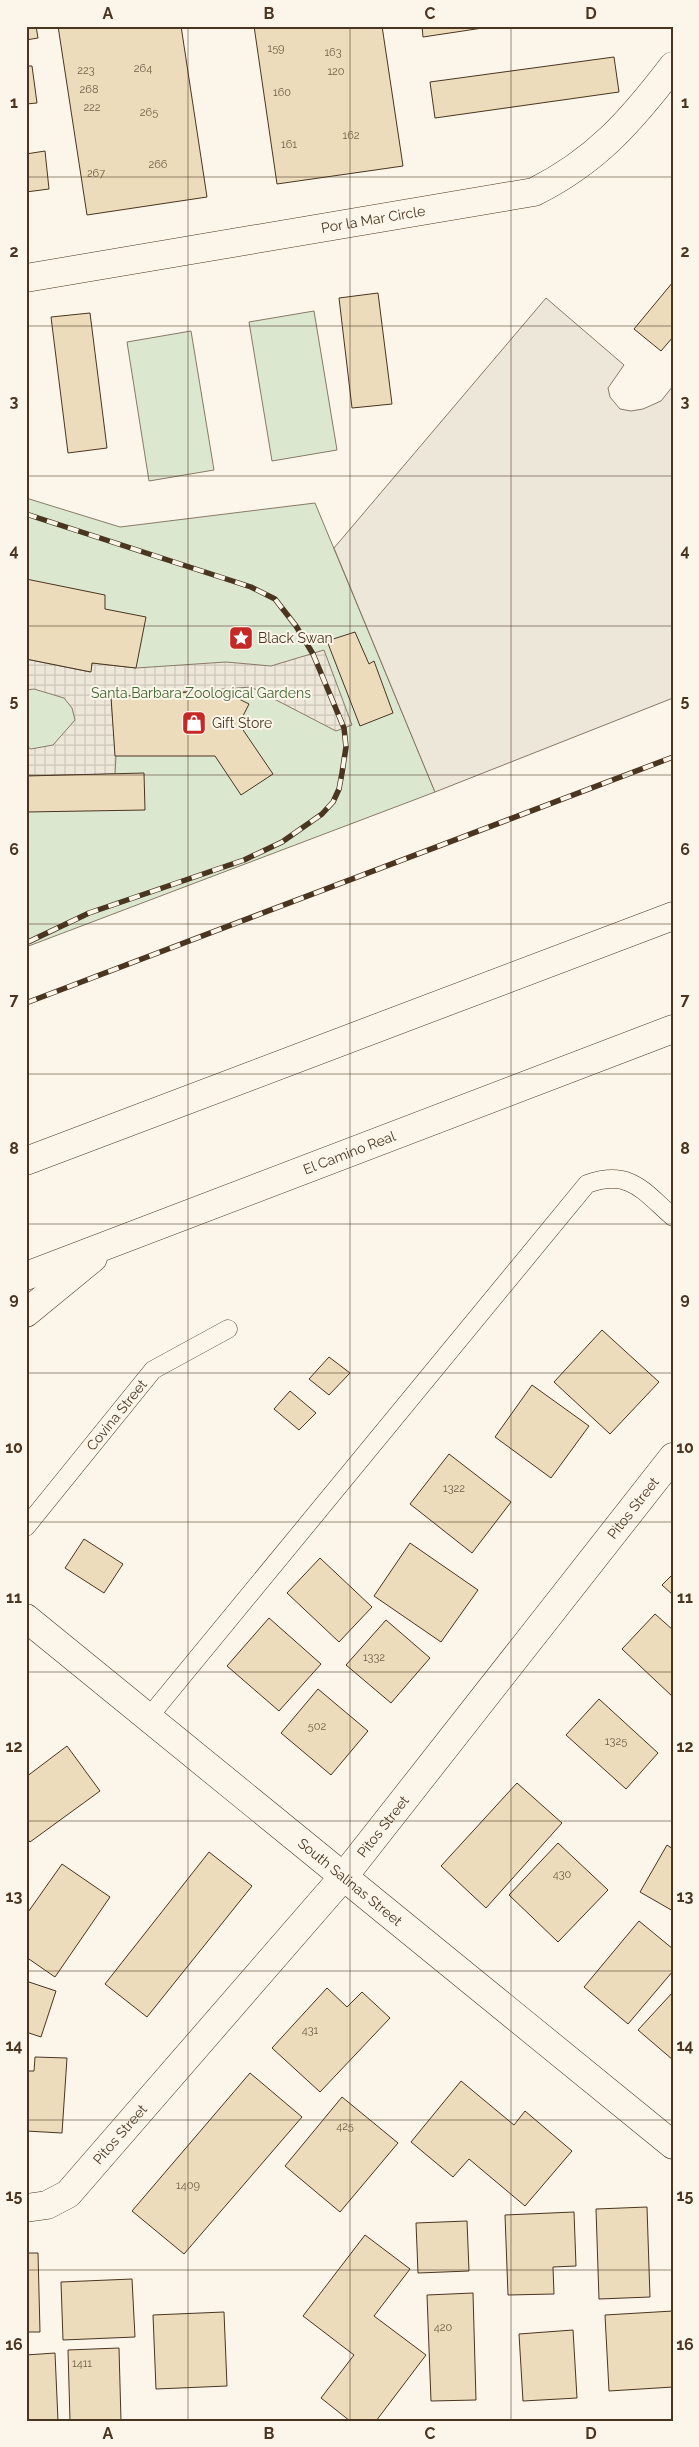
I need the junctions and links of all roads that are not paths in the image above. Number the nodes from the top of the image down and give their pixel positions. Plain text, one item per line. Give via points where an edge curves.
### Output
1 (673, 66) edge
2 (26, 278) edge
3 (673, 916) edge
4 (673, 1028) edge
5 (26, 1161) edge
6 (673, 1217) edge
7 (110, 1244) junction
8 (26, 1276) edge
9 (26, 1313) edge
10 (228, 1330) dead end
11 (673, 1457) edge
12 (26, 1527) edge
13 (26, 1618) edge
14 (148, 1718) junction
15 (344, 1876) junction
16 (673, 2144) edge
17 (26, 2208) edge

1 - 2 main road, Por la Mar Circle via 638,112 590,157 534,192
3 - 5 main road
4 - 7 main road, El Camino Real
6 - 14 lane via 634,1184 618,1178 605,1178 587,1184
7 - 8 main road, El Camino Real
7 - 9 main road
10 - 12 lane, Covina Street via 153,1370
11 - 15 main road, Pitos Street
13 - 14 main road, South Salinas Street
14 - 15 main road, South Salinas Street
15 - 16 main road, South Salinas Street
15 - 17 main road, Pitos Street via 68,2194 47,2205

